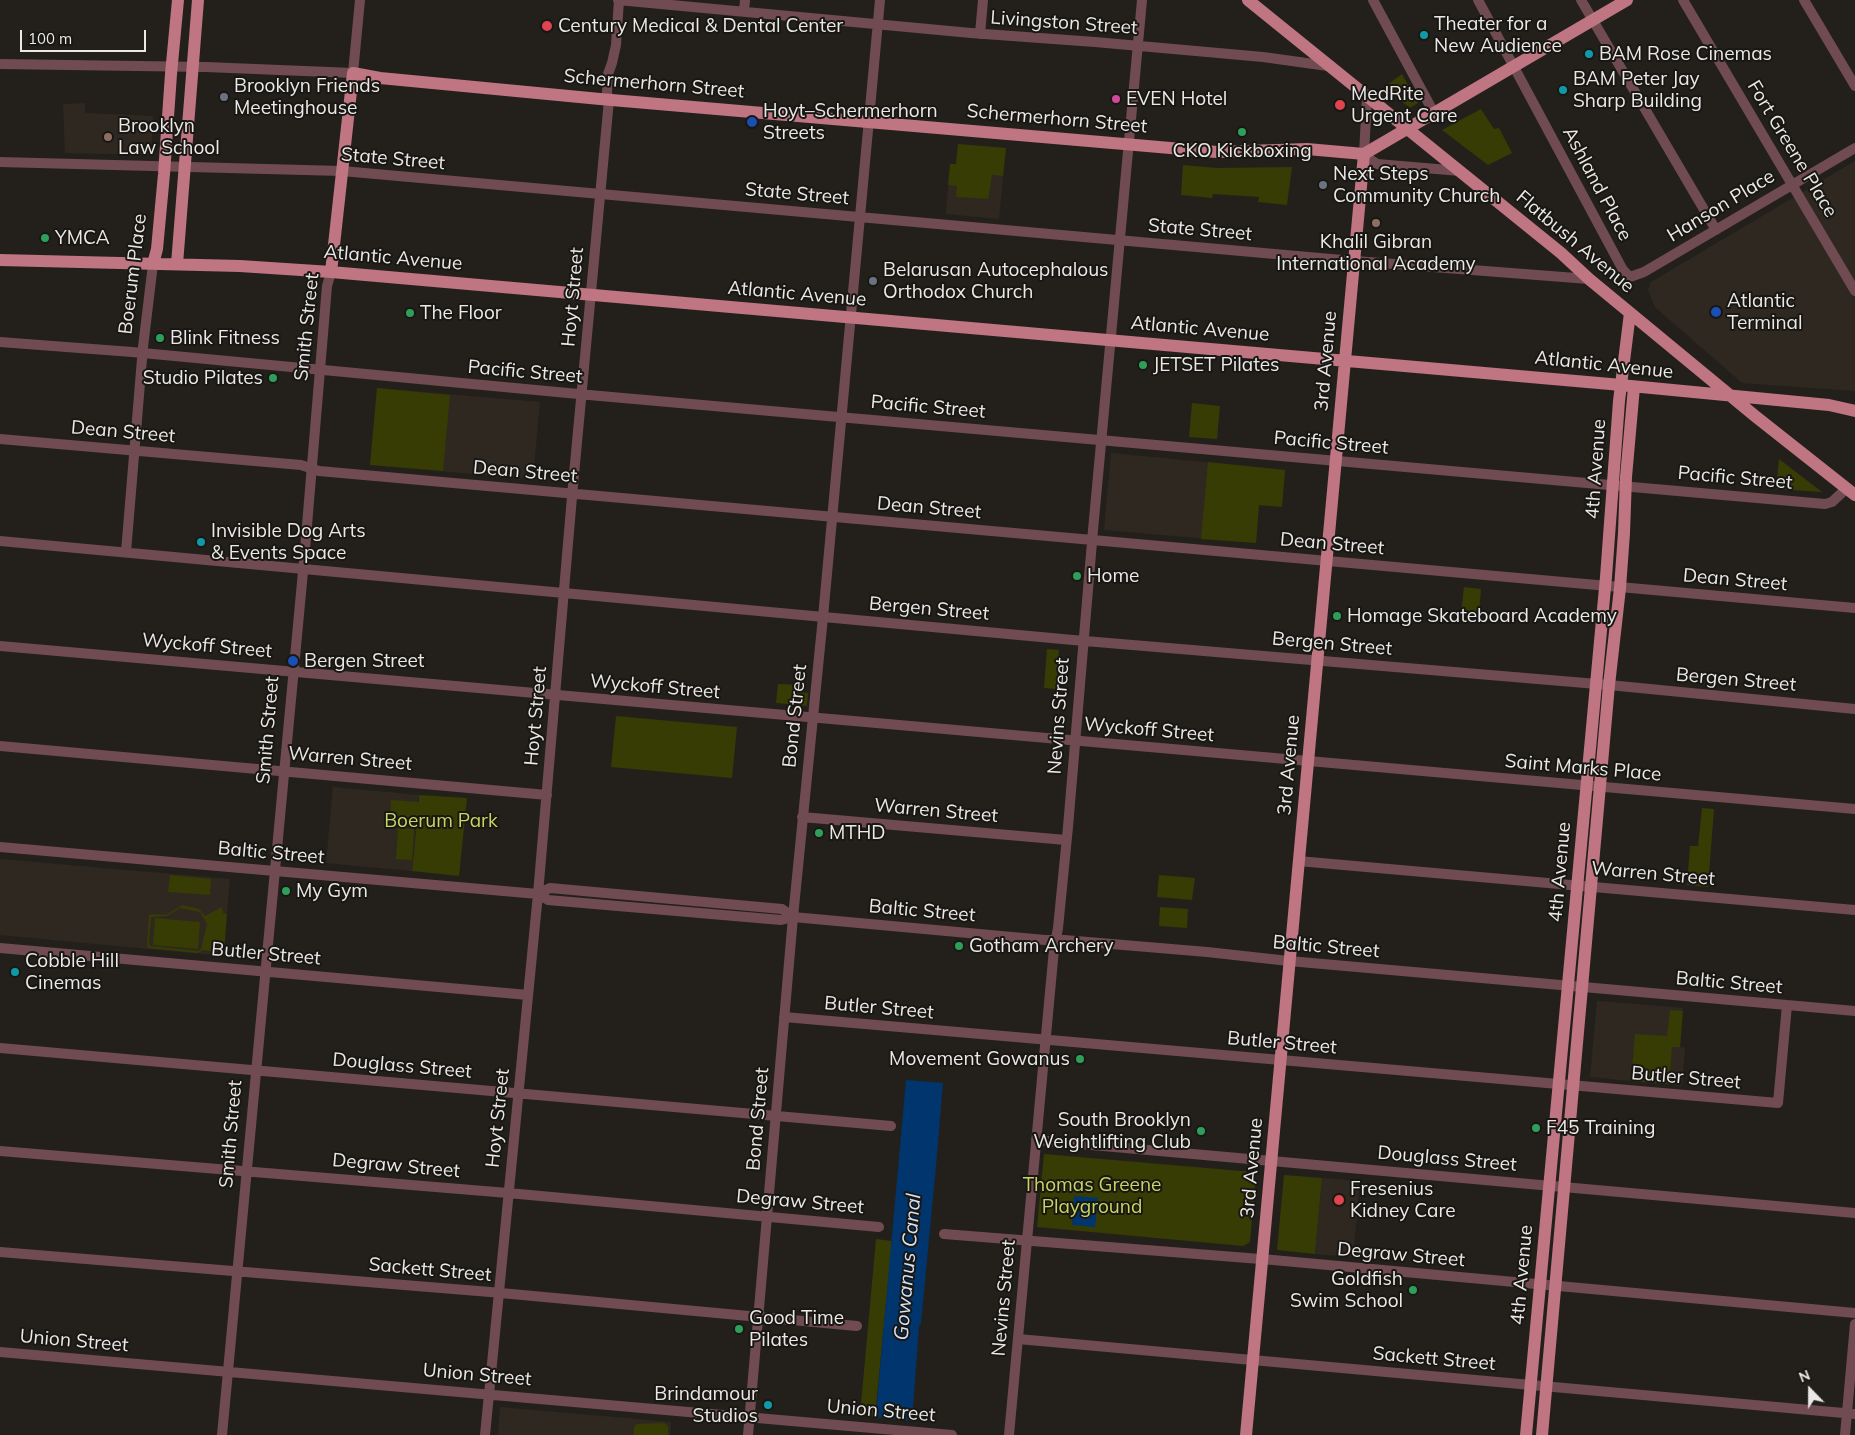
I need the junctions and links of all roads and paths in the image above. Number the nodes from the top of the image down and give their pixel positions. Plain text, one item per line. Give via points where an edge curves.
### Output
1 (178, 0) edge
2 (198, 0) edge
3 (360, 0) edge
4 (619, 0) edge
5 (745, 0) edge
6 (880, 0) edge
7 (983, 0) edge
8 (1142, 0) edge
9 (1248, 0) edge
10 (1373, 0) edge
11 (1478, 0) edge
12 (1580, 0) edge
13 (1627, 0) edge
14 (1683, 0) edge
15 (1804, 0) edge
16 (744, 11) junction
17 (1592, 19) junction
18 (878, 25) junction
19 (980, 34) junction
20 (1138, 46) junction
21 (0, 64) edge
22 (1328, 66) junction
23 (1514, 66) junction
24 (172, 67) junction
25 (192, 67) junction
26 (353, 74) junction
27 (1855, 86) edge
28 (1367, 98) junction
29 (609, 100) junction
30 (1434, 113) junction
31 (870, 121) junction
32 (1406, 129) junction
33 (1129, 144) junction
34 (1855, 148) edge
35 (1364, 154) junction
36 (0, 162) edge
37 (165, 166) junction
38 (185, 166) junction
39 (342, 171) junction
40 (1460, 171) junction
41 (1793, 184) junction
42 (600, 194) junction
43 (860, 217) junction
44 (1716, 230) junction
45 (1119, 240) junction
46 (0, 260) edge
47 (1354, 261) junction
48 (154, 264) junction
49 (177, 264) junction
50 (331, 272) junction
51 (1630, 277) joint
52 (1589, 279) junction
53 (1855, 291) edge
54 (591, 294) junction
55 (1630, 312) junction
56 (851, 317) junction
57 (1110, 340) junction
58 (0, 342) edge
59 (143, 354) junction
60 (1345, 361) junction
61 (320, 371) junction
62 (1628, 386) junction
63 (582, 394) junction
64 (1731, 396) junction
65 (1855, 402) edge
66 (1828, 405) junction
67 (1855, 411) edge
68 (842, 417) junction
69 (0, 439) edge
70 (1101, 440) junction
71 (134, 451) junction
72 (1335, 461) junction
73 (312, 468) junction
74 (1620, 485) junction
75 (1851, 491) edge
76 (572, 494) junction
77 (832, 517) junction
78 (1092, 540) junction
79 (0, 541) edge
80 (126, 552) junction
81 (1326, 561) junction
82 (303, 570) junction
83 (1606, 586) junction
84 (1620, 588) junction
85 (564, 594) junction
86 (1855, 608) edge
87 (823, 617) junction
88 (1083, 641) junction
89 (0, 646) edge
90 (1317, 660) junction
91 (292, 671) junction
92 (1595, 685) junction
93 (1608, 685) junction
94 (555, 695) junction
95 (1855, 709) edge
96 (812, 718) junction
97 (1074, 741) junction
98 (0, 746) edge
99 (1308, 761) junction
100 (283, 771) junction
101 (1586, 785) junction
102 (1601, 787) junction
103 (547, 795) junction
104 (1855, 810) edge
105 (802, 817) junction
106 (1066, 840) junction
107 (0, 847) edge
108 (1298, 861) junction
109 (274, 871) junction
110 (1577, 885) junction
111 (1591, 886) junction
112 (538, 894) junction
113 (1855, 910) edge
114 (793, 917) junction
115 (1056, 940) junction
116 (0, 948) edge
117 (1289, 962) junction
118 (265, 971) junction
119 (1568, 986) junction
120 (1582, 988) junction
121 (528, 995) junction
122 (1788, 1006) junction
123 (1855, 1011) edge
124 (784, 1017) junction
125 (1046, 1040) junction
126 (0, 1048) edge
127 (1280, 1061) junction
128 (256, 1071) junction
129 (1558, 1085) junction
130 (1573, 1086) junction
131 (518, 1094) junction
132 (776, 1116) junction
133 (891, 1126) dead end
134 (1036, 1140) junction
135 (0, 1151) edge
136 (1271, 1161) junction
137 (246, 1171) junction
138 (1549, 1185) junction
139 (1563, 1186) junction
140 (508, 1193) junction
141 (1855, 1213) edge
142 (768, 1217) junction
143 (879, 1227) dead end
144 (944, 1234) dead end
145 (1027, 1240) junction
146 (0, 1252) edge
147 (1262, 1260) junction
148 (237, 1271) junction
149 (1540, 1285) junction
150 (1554, 1286) junction
151 (498, 1293) junction
152 (1855, 1313) edge
153 (758, 1317) junction
154 (1855, 1324) edge
155 (857, 1326) dead end
156 (1018, 1339) junction
157 (0, 1352) edge
158 (1253, 1361) junction
159 (228, 1371) junction
160 (1530, 1385) junction
161 (1546, 1386) junction
162 (489, 1393) junction
163 (1851, 1413) edge
164 (749, 1417) junction
165 (222, 1435) edge
166 (485, 1435) edge
167 (748, 1435) edge
168 (952, 1435) edge
169 (1009, 1435) edge
170 (1246, 1435) edge
171 (1526, 1435) edge
172 (1542, 1435) edge
173 (1845, 1435) edge

1 - 24 main road, Boerum Place
2 - 25 main road
3 - 26 street, Smith Street
4 - 16 street, Livingston Street
4 - 29 street, Hoyt Street via 616,45 608,74
5 - 16 street
6 - 18 street, Bond Street
7 - 19 street
8 - 20 street, Nevins Street
9 - 22 main road, Flatbush Avenue
10 - 30 street
11 - 23 street, Ashland Place
12 - 17 street
13 - 17 main road
14 - 41 street, Fort Greene Place
15 - 27 street
16 - 18 street, Livingston Street
17 - 23 main road
17 - 44 street
18 - 19 street, Livingston Street
18 - 31 street, Bond Street
19 - 20 street, Livingston Street
20 - 22 street, Livingston Street
20 - 33 street, Nevins Street
21 - 24 street, Schermerhorn Street
22 - 28 main road, Flatbush Avenue
23 - 30 main road
23 - 51 street, Ashland Place via 1623,270
24 - 25 street, Schermerhorn Street
24 - 37 main road, Boerum Place
25 - 26 street, Schermerhorn Street
25 - 38 main road
26 - 29 main road, Schermerhorn Street
26 - 39 main road, Smith Street
28 - 32 main road, Flatbush Avenue
28 - 35 street, 3rd Avenue
29 - 31 main road, Schermerhorn Street
29 - 42 street, Hoyt Street
30 - 32 main road
31 - 33 main road, Schermerhorn Street
31 - 43 street, Bond Street
32 - 35 main road
32 - 40 main road, Flatbush Avenue
33 - 35 main road, Schermerhorn Street via 1217,152 1307,149
33 - 45 street, Nevins Street
34 - 41 street, Hanson Place
35 - 40 street via 1377,164
35 - 47 main road, 3rd Avenue
36 - 37 street, State Street
37 - 38 street, State Street
37 - 48 main road, Boerum Place
38 - 39 street, State Street
38 - 49 main road
39 - 42 street, State Street
39 - 50 main road, Smith Street
40 - 52 main road, Flatbush Avenue
41 - 44 street, Hanson Place
41 - 53 street, Fort Greene Place
42 - 43 street, State Street
42 - 54 street, Hoyt Street
43 - 45 street, State Street
43 - 56 street, Bond Street
44 - 51 street, Hanson Place
45 - 47 street, State Street
45 - 57 street, Nevins Street
46 - 48 main road, Atlantic Avenue
47 - 52 street, State Street
47 - 60 main road, 3rd Avenue
48 - 49 main road, Atlantic Avenue
48 - 59 street, Boerum Place
49 - 50 main road, Atlantic Avenue
50 - 54 main road, Atlantic Avenue
50 - 61 street, Smith Street
52 - 55 main road, Flatbush Avenue
54 - 56 main road, Atlantic Avenue
54 - 63 street, Hoyt Street
55 - 62 main road, 4th Avenue
55 - 64 main road, Flatbush Avenue
56 - 57 main road, Atlantic Avenue
56 - 68 street, Bond Street
57 - 60 main road, Atlantic Avenue
57 - 70 street, Nevins Street
58 - 59 street, Pacific Street
59 - 61 street, Pacific Street
59 - 71 street, Boerum Place
60 - 62 main road, Atlantic Avenue
60 - 72 main road, 3rd Avenue
61 - 63 street, Pacific Street
61 - 73 street, Smith Street
62 - 64 main road, Atlantic Avenue
62 - 74 main road, 4th Avenue via 1613,476
63 - 68 street, Pacific Street
63 - 76 street, Hoyt Street
64 - 66 main road, Atlantic Avenue
64 - 75 main road, Flatbush Avenue
65 - 66 main road, Atlantic Avenue
66 - 67 main road, Atlantic Avenue
68 - 70 street, Pacific Street
68 - 77 street, Bond Street
69 - 71 street, Dean Street
70 - 72 street, Pacific Street
70 - 78 street, Nevins Street
71 - 73 street, Dean Street
71 - 80 street, Boerum Place
72 - 74 street, Pacific Street
72 - 81 main road, 3rd Avenue
73 - 76 street, Dean Street
73 - 82 street, Smith Street
74 - 75 street, Pacific Street via 1825,504
74 - 83 main road, 4th Avenue
74 - 84 main road, 4th Avenue
76 - 77 street, Dean Street
76 - 85 street, Hoyt Street
77 - 78 street, Dean Street
77 - 87 street, Bond Street
78 - 81 street, Dean Street
78 - 88 street, Nevins Street
79 - 80 street, Bergen Street
80 - 82 street, Bergen Street
81 - 83 street, Dean Street
81 - 90 main road, 3rd Avenue
82 - 85 street, Bergen Street
82 - 91 street, Smith Street
83 - 84 street, Dean Street
83 - 92 main road, 4th Avenue
84 - 86 street, Dean Street
84 - 93 main road, 4th Avenue
85 - 87 street, Bergen Street
85 - 94 street, Hoyt Street
87 - 88 street, Bergen Street
87 - 96 street, Bond Street
88 - 90 street, Bergen Street
88 - 97 street, Nevins Street
89 - 91 street, Wyckoff Street
90 - 92 street, Bergen Street
90 - 99 main road, 3rd Avenue
91 - 94 street, Wyckoff Street
91 - 100 street, Smith Street
92 - 93 street, Bergen Street
92 - 101 main road, 4th Avenue
93 - 95 street, Bergen Street
93 - 102 main road, 4th Avenue
94 - 96 street, Wyckoff Street
94 - 103 street, Hoyt Street
96 - 97 street, Wyckoff Street
96 - 105 street, Bond Street
97 - 99 street, Wyckoff Street
97 - 106 street, Nevins Street
98 - 100 street, Warren Street
99 - 101 street, Saint Marks Place
99 - 108 main road, 3rd Avenue
100 - 103 street, Warren Street
100 - 109 street, Smith Street
101 - 102 street, Saint Marks Place
101 - 110 main road, 4th Avenue
102 - 104 street, Saint Marks Place
102 - 111 main road, 4th Avenue
103 - 112 street, Hoyt Street
105 - 106 street, Warren Street
105 - 114 street, Bond Street
106 - 115 street, Nevins Street
107 - 109 street, Baltic Street
108 - 110 street, Warren Street
108 - 117 main road, 3rd Avenue
109 - 112 street, Baltic Street
109 - 118 street, Smith Street
110 - 111 street, Warren Street
110 - 119 main road, 4th Avenue
111 - 113 street, Warren Street
111 - 120 main road, 4th Avenue
112 - 114 street, Baltic Street via 557,901 780,920
112 - 121 street, Hoyt Street
114 - 115 street, Baltic Street
114 - 124 street, Bond Street
115 - 117 street, Baltic Street
115 - 125 street, Nevins Street
116 - 118 street, Butler Street
117 - 119 street, Baltic Street
117 - 127 main road, 3rd Avenue
118 - 121 street, Butler Street
118 - 128 street, Smith Street
119 - 120 street, Baltic Street
119 - 129 main road, 4th Avenue
120 - 122 street, Baltic Street
120 - 130 main road, 4th Avenue
121 - 131 street, Hoyt Street
122 - 123 street, Baltic Street
122 - 130 street, Butler Street via 1778,1103
124 - 125 street, Butler Street
124 - 132 street, Bond Street
125 - 127 street, Butler Street
125 - 134 street, Nevins Street
126 - 128 street, Douglass Street
127 - 129 street, Butler Street
127 - 136 main road, 3rd Avenue
128 - 131 street, Douglass Street
128 - 137 street, Smith Street
129 - 130 street, Butler Street
129 - 138 main road, 4th Avenue
130 - 139 main road, 4th Avenue
131 - 132 street, Douglass Street
131 - 140 street, Hoyt Street
132 - 133 street, Douglass Street
132 - 142 street, Bond Street
134 - 136 street, Douglass Street
134 - 145 street, Nevins Street
135 - 137 street, Degraw Street
136 - 138 street, Douglass Street
136 - 147 main road, 3rd Avenue
137 - 140 street, Degraw Street
137 - 148 street, Smith Street
138 - 139 street, Douglass Street
138 - 149 main road, 4th Avenue
139 - 141 street, Douglass Street
139 - 150 main road, 4th Avenue
140 - 142 street, Degraw Street
140 - 151 street, Hoyt Street
142 - 143 street, Degraw Street
142 - 153 street, Bond Street
144 - 145 street, Degraw Street
145 - 147 street, Degraw Street
145 - 156 street, Nevins Street
146 - 148 street, Sackett Street
147 - 149 street, Degraw Street
147 - 158 main road, 3rd Avenue
148 - 151 street, Sackett Street
148 - 159 street, Smith Street
149 - 150 street, Degraw Street
149 - 160 main road, 4th Avenue
150 - 152 street, Degraw Street
150 - 161 main road, 4th Avenue
151 - 153 street, Sackett Street
151 - 162 street, Hoyt Street
153 - 155 street, Sackett Street
153 - 164 street, Bond Street
154 - 163 street
156 - 158 street, Sackett Street
156 - 169 street, Nevins Street
157 - 159 street, Union Street
158 - 160 street, Sackett Street
158 - 170 main road, 3rd Avenue
159 - 162 street, Union Street
159 - 165 street, Smith Street
160 - 161 street, Sackett Street
160 - 171 main road, 4th Avenue
161 - 163 street, Sackett Street
161 - 172 main road, 4th Avenue
162 - 164 street, Union Street
162 - 166 street, Hoyt Street
163 - 173 street
164 - 167 street, Bond Street
164 - 168 street, Union Street

